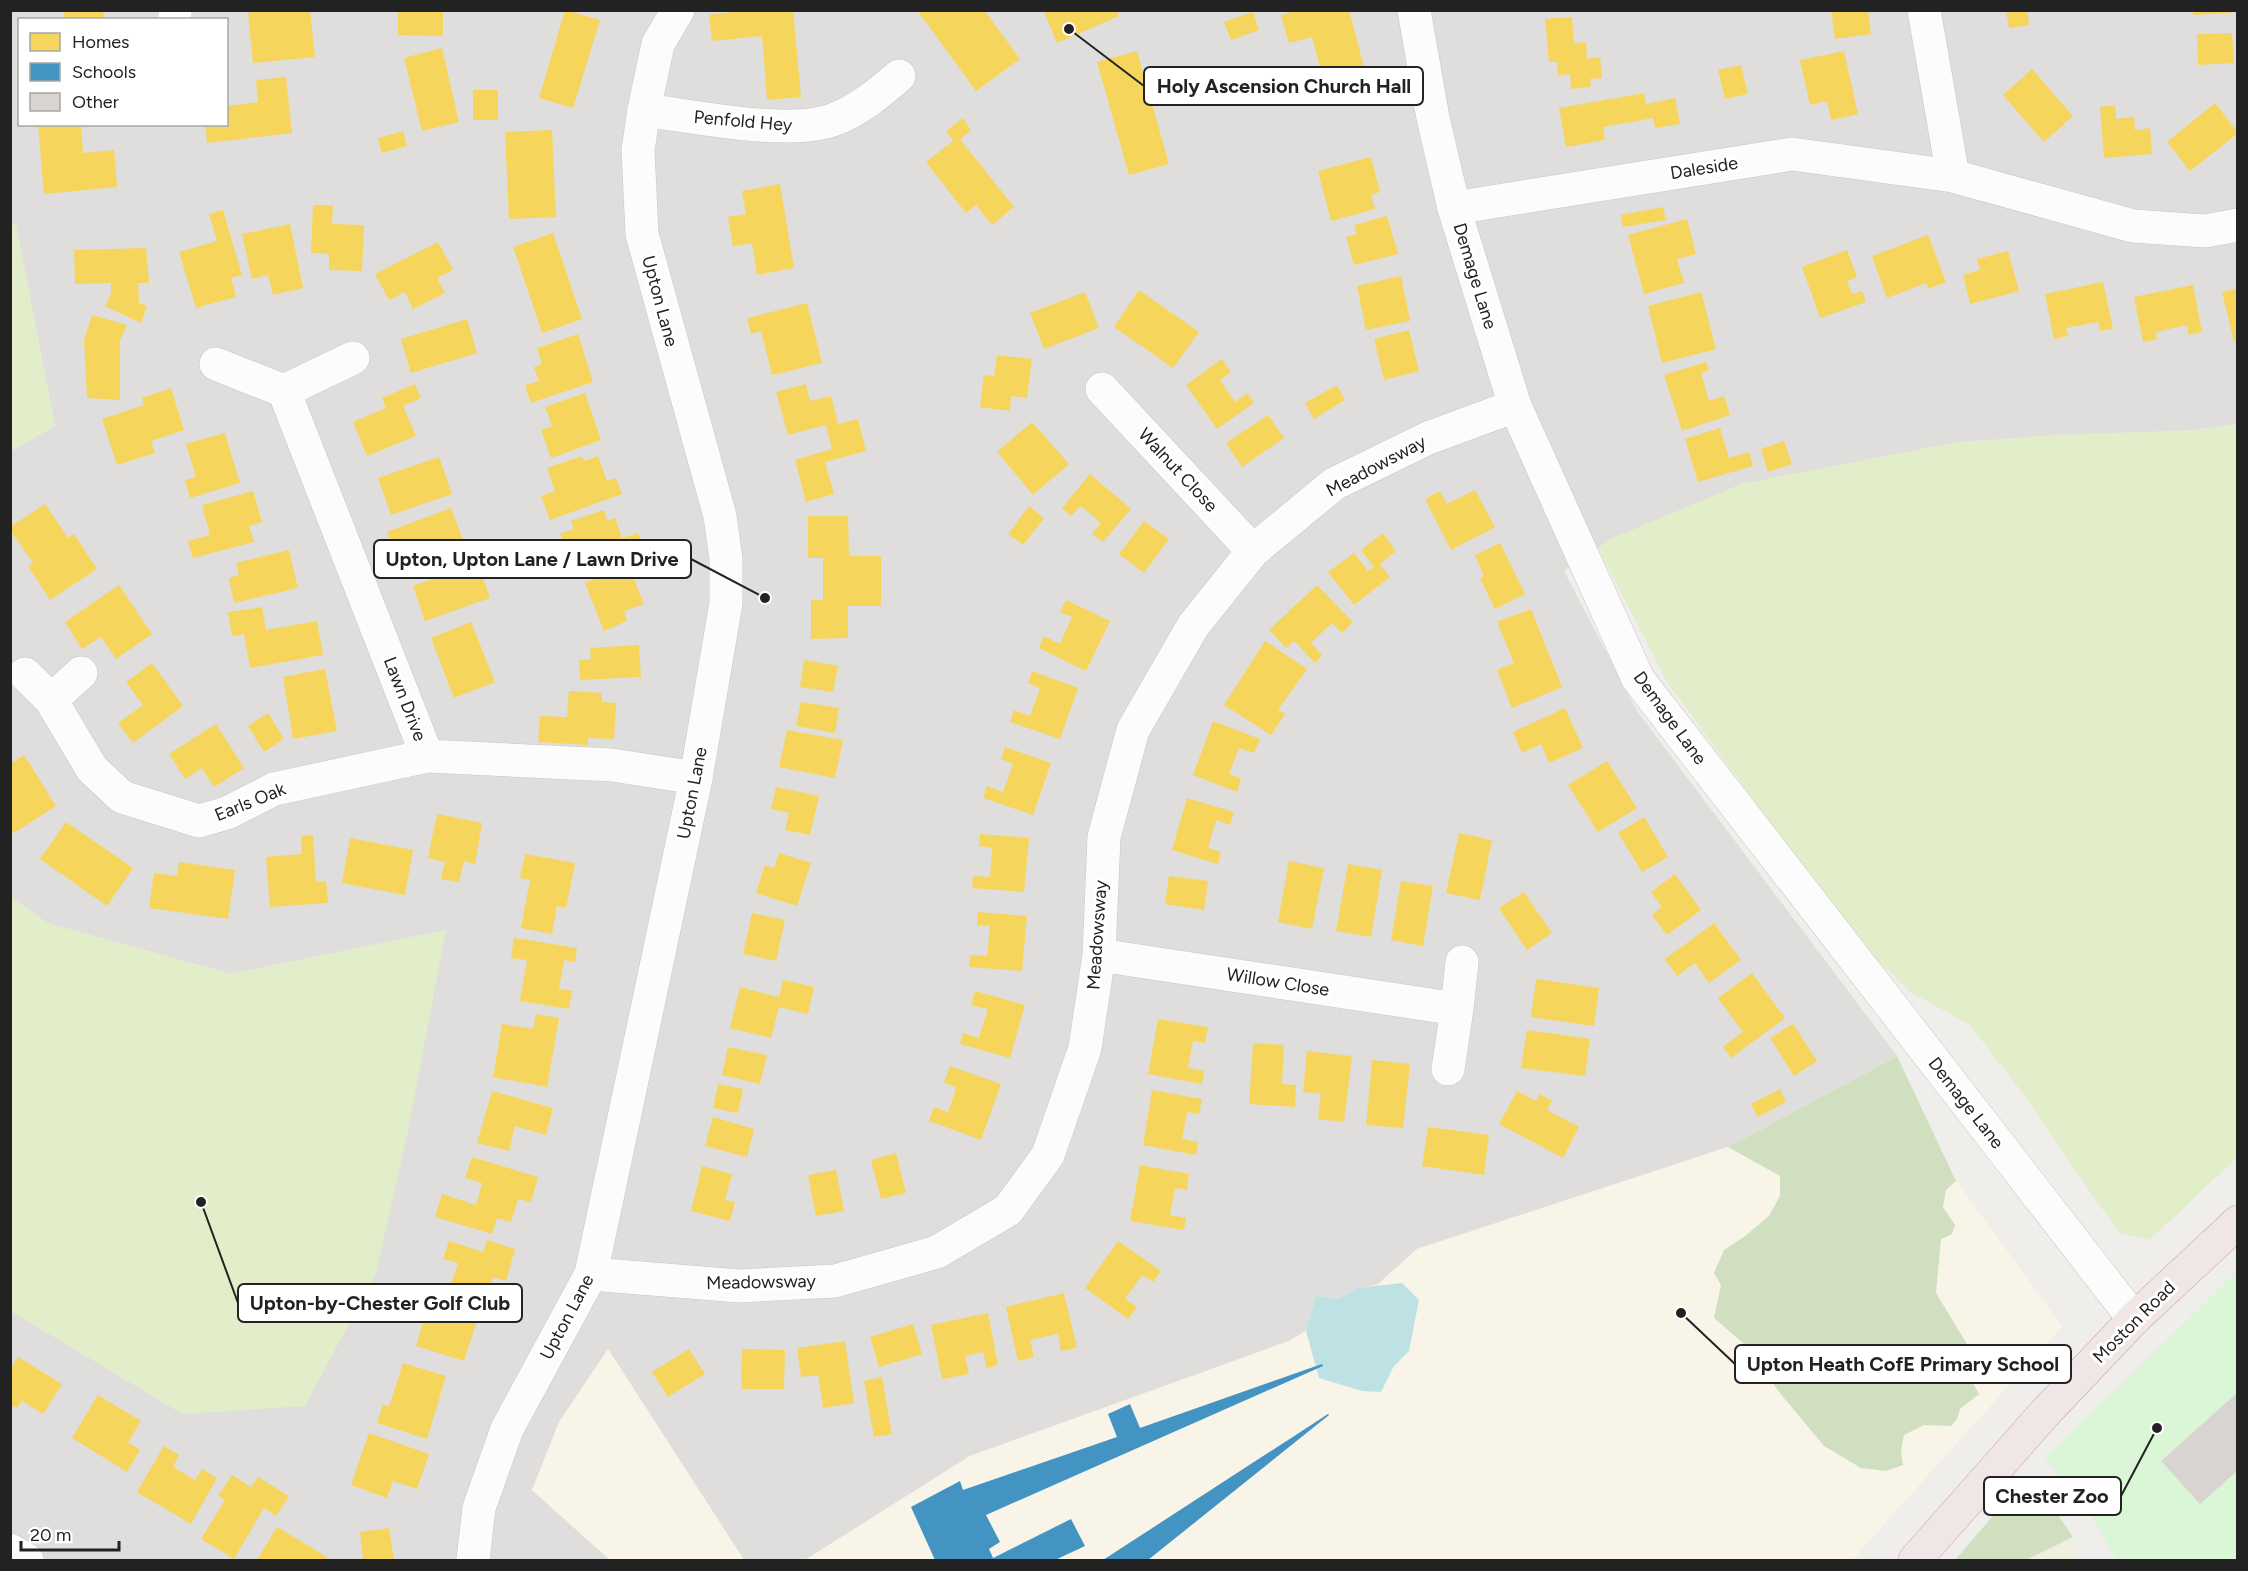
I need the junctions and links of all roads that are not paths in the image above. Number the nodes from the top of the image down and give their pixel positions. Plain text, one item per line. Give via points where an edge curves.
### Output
1 (678, 10) edge
2 (1414, 10) edge
3 (1924, 10) edge
4 (899, 76) dead end
5 (644, 110) junction
6 (1953, 176) junction
7 (1455, 208) junction
8 (2238, 225) edge
9 (353, 358) dead end
10 (216, 364) dead end
11 (1102, 389) dead end
12 (284, 391) junction
13 (1515, 406) junction
14 (1253, 551) junction
15 (81, 673) dead end
16 (25, 674) dead end
17 (51, 700) junction
18 (427, 756) junction
19 (696, 778) junction
20 (1099, 955) junction
21 (1462, 962) dead end
22 (1456, 1010) junction
23 (1448, 1069) dead end
24 (2238, 1222) edge
25 (591, 1274) junction
26 (2134, 1319) junction
27 (10, 1550) edge
28 (27, 1560) edge
29 (473, 1560) edge
30 (1916, 1560) edge

1 - 5 street, Upton Lane via 658,44
2 - 7 street, Demage Lane via 1433,118
3 - 6 street
4 - 5 street, Penfold Hey via 871,100 834,120 796,127
5 - 19 street, Upton Lane via 638,150 642,234 720,516 726,559 726,603
6 - 7 street, Daleside via 1792,154
6 - 8 street, Daleside via 2133,226 2205,231
7 - 13 street, Demage Lane
9 - 12 street
10 - 12 street
11 - 14 street, Walnut Close
12 - 18 street, Lawn Drive
13 - 14 street, Meadowsway via 1428,438 1334,484
13 - 26 street, Demage Lane via 1638,680
14 - 20 street, Meadowsway via 1193,626 1133,730 1104,837
15 - 17 street
16 - 17 street, Earls Oak
17 - 18 street, Earls Oak via 92,770 122,797 199,821 227,813 274,789
18 - 19 street, Lawn Drive via 612,765
19 - 25 street, Upton Lane
20 - 22 street, Willow Close
20 - 25 street, Meadowsway via 1085,1048 1048,1155 1008,1210 937,1252 835,1281 739,1286
21 - 22 street
22 - 23 street
24 - 26 highway, Moston Road
25 - 29 street, Upton Lane via 507,1429 479,1508
26 - 30 highway, Moston Road via 2044,1414
27 - 28 street

